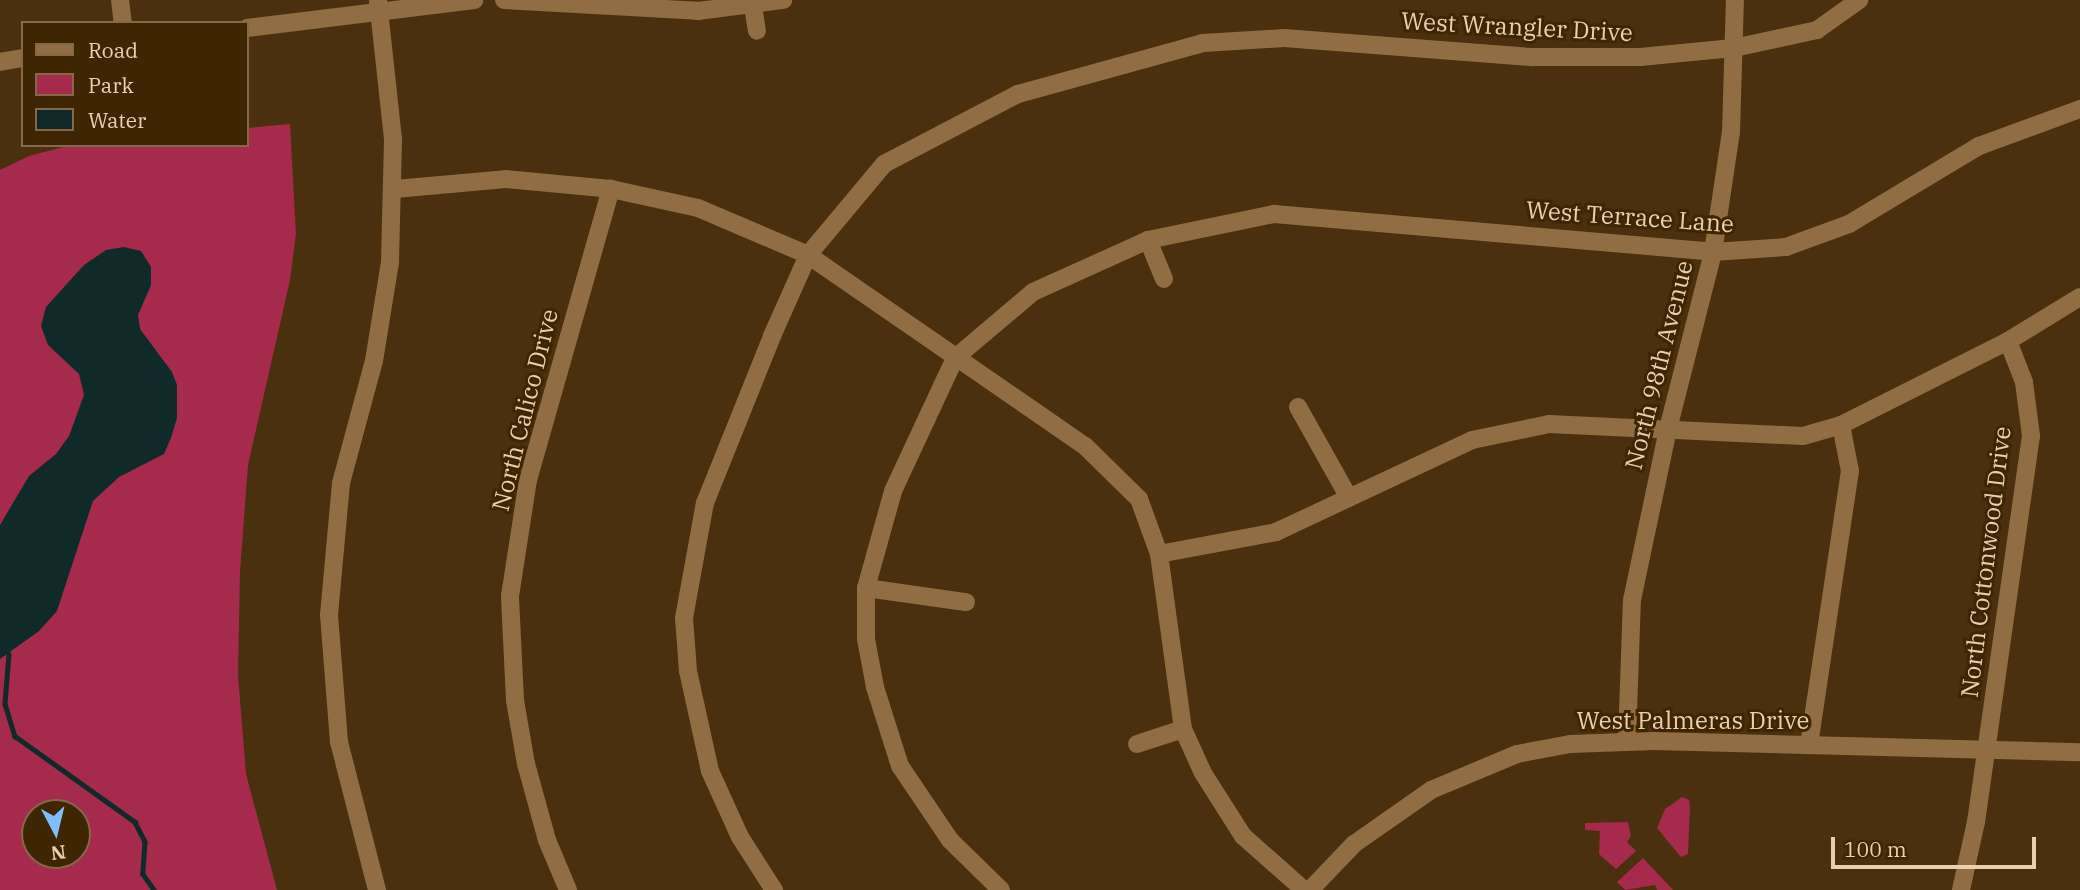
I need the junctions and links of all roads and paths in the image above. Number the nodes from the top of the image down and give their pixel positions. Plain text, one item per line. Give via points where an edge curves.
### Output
1 (120, 0) edge
2 (474, 0) edge
3 (504, 0) edge
4 (783, 0) edge
5 (1735, 0) edge
6 (1859, 0) edge
7 (642, 4) edge
8 (379, 5) edge
9 (753, 6) junction
10 (123, 21) edge
11 (248, 28) edge
12 (757, 31) dead end
13 (1734, 48) junction
14 (21, 58) edge
15 (0, 62) edge
16 (2080, 109) edge
17 (395, 189) junction
18 (611, 189) junction
19 (1149, 240) junction
20 (1713, 252) junction
21 (808, 255) junction
22 (1164, 279) dead end
23 (2080, 297) edge
24 (2008, 341) junction
25 (955, 358) junction
26 (1298, 407) dead end
27 (1841, 425) junction
28 (1668, 429) junction
29 (1349, 498) junction
30 (1159, 554) junction
31 (866, 588) junction
32 (966, 602) dead end
33 (1183, 729) junction
34 (1626, 741) junction
35 (1136, 744) dead end
36 (1809, 746) junction
37 (1986, 750) junction
38 (2080, 752) edge
39 (377, 890) edge
40 (568, 890) edge
41 (774, 890) edge
42 (1001, 890) edge
43 (1304, 890) edge
44 (1310, 890) edge
45 (1961, 890) edge

1 - 10 street
2 - 8 street
3 - 7 street
4 - 9 street
5 - 13 street, North 98th Avenue
6 - 13 street, West Wrangler Drive via 1817,30
7 - 9 street via 698,10
8 - 11 street
8 - 17 street via 392,113
9 - 12 street
13 - 20 street, North 98th Avenue via 1731,132
13 - 21 street, West Wrangler Drive via 1640,58 1533,57 1284,38 1203,43 1017,94 884,164
14 - 15 street
16 - 20 street, West Terrace Lane via 1979,146 1849,224 1786,247
17 - 18 street via 506,179
17 - 39 street via 380,337 341,483 329,615 339,742
18 - 21 street via 698,208
18 - 40 street, North Calico Drive via 527,480 510,596 516,700 526,764 547,840
19 - 20 street, West Terrace Lane via 1274,214
19 - 22 street
19 - 25 street, West Terrace Lane via 1033,292
20 - 28 street, North 98th Avenue
21 - 25 street
21 - 41 street, West Wrangler Drive via 705,503 684,618 688,671 710,771 740,837
23 - 24 street
24 - 27 street
24 - 37 street, North Cottonwood Drive via 2024,382 2031,436
25 - 30 street via 1085,446 1139,499
25 - 31 street via 893,491
26 - 29 street
27 - 28 street via 1803,436 1770,438
27 - 36 street via 1850,471
28 - 29 street via 1549,424 1472,440
28 - 34 street, North 98th Avenue via 1632,600
29 - 30 street via 1276,532
30 - 33 street
31 - 32 street
31 - 42 street via 866,639 875,687 900,766 950,839
33 - 35 street
33 - 43 street via 1203,773 1243,836
34 - 36 street, West Palmeras Drive
34 - 44 street, West Palmeras Drive via 1570,744 1517,754 1457,777 1415,799 1354,844
36 - 37 street, West Palmeras Drive
37 - 38 street, West Palmeras Drive
37 - 45 street, North Cottonwood Drive

